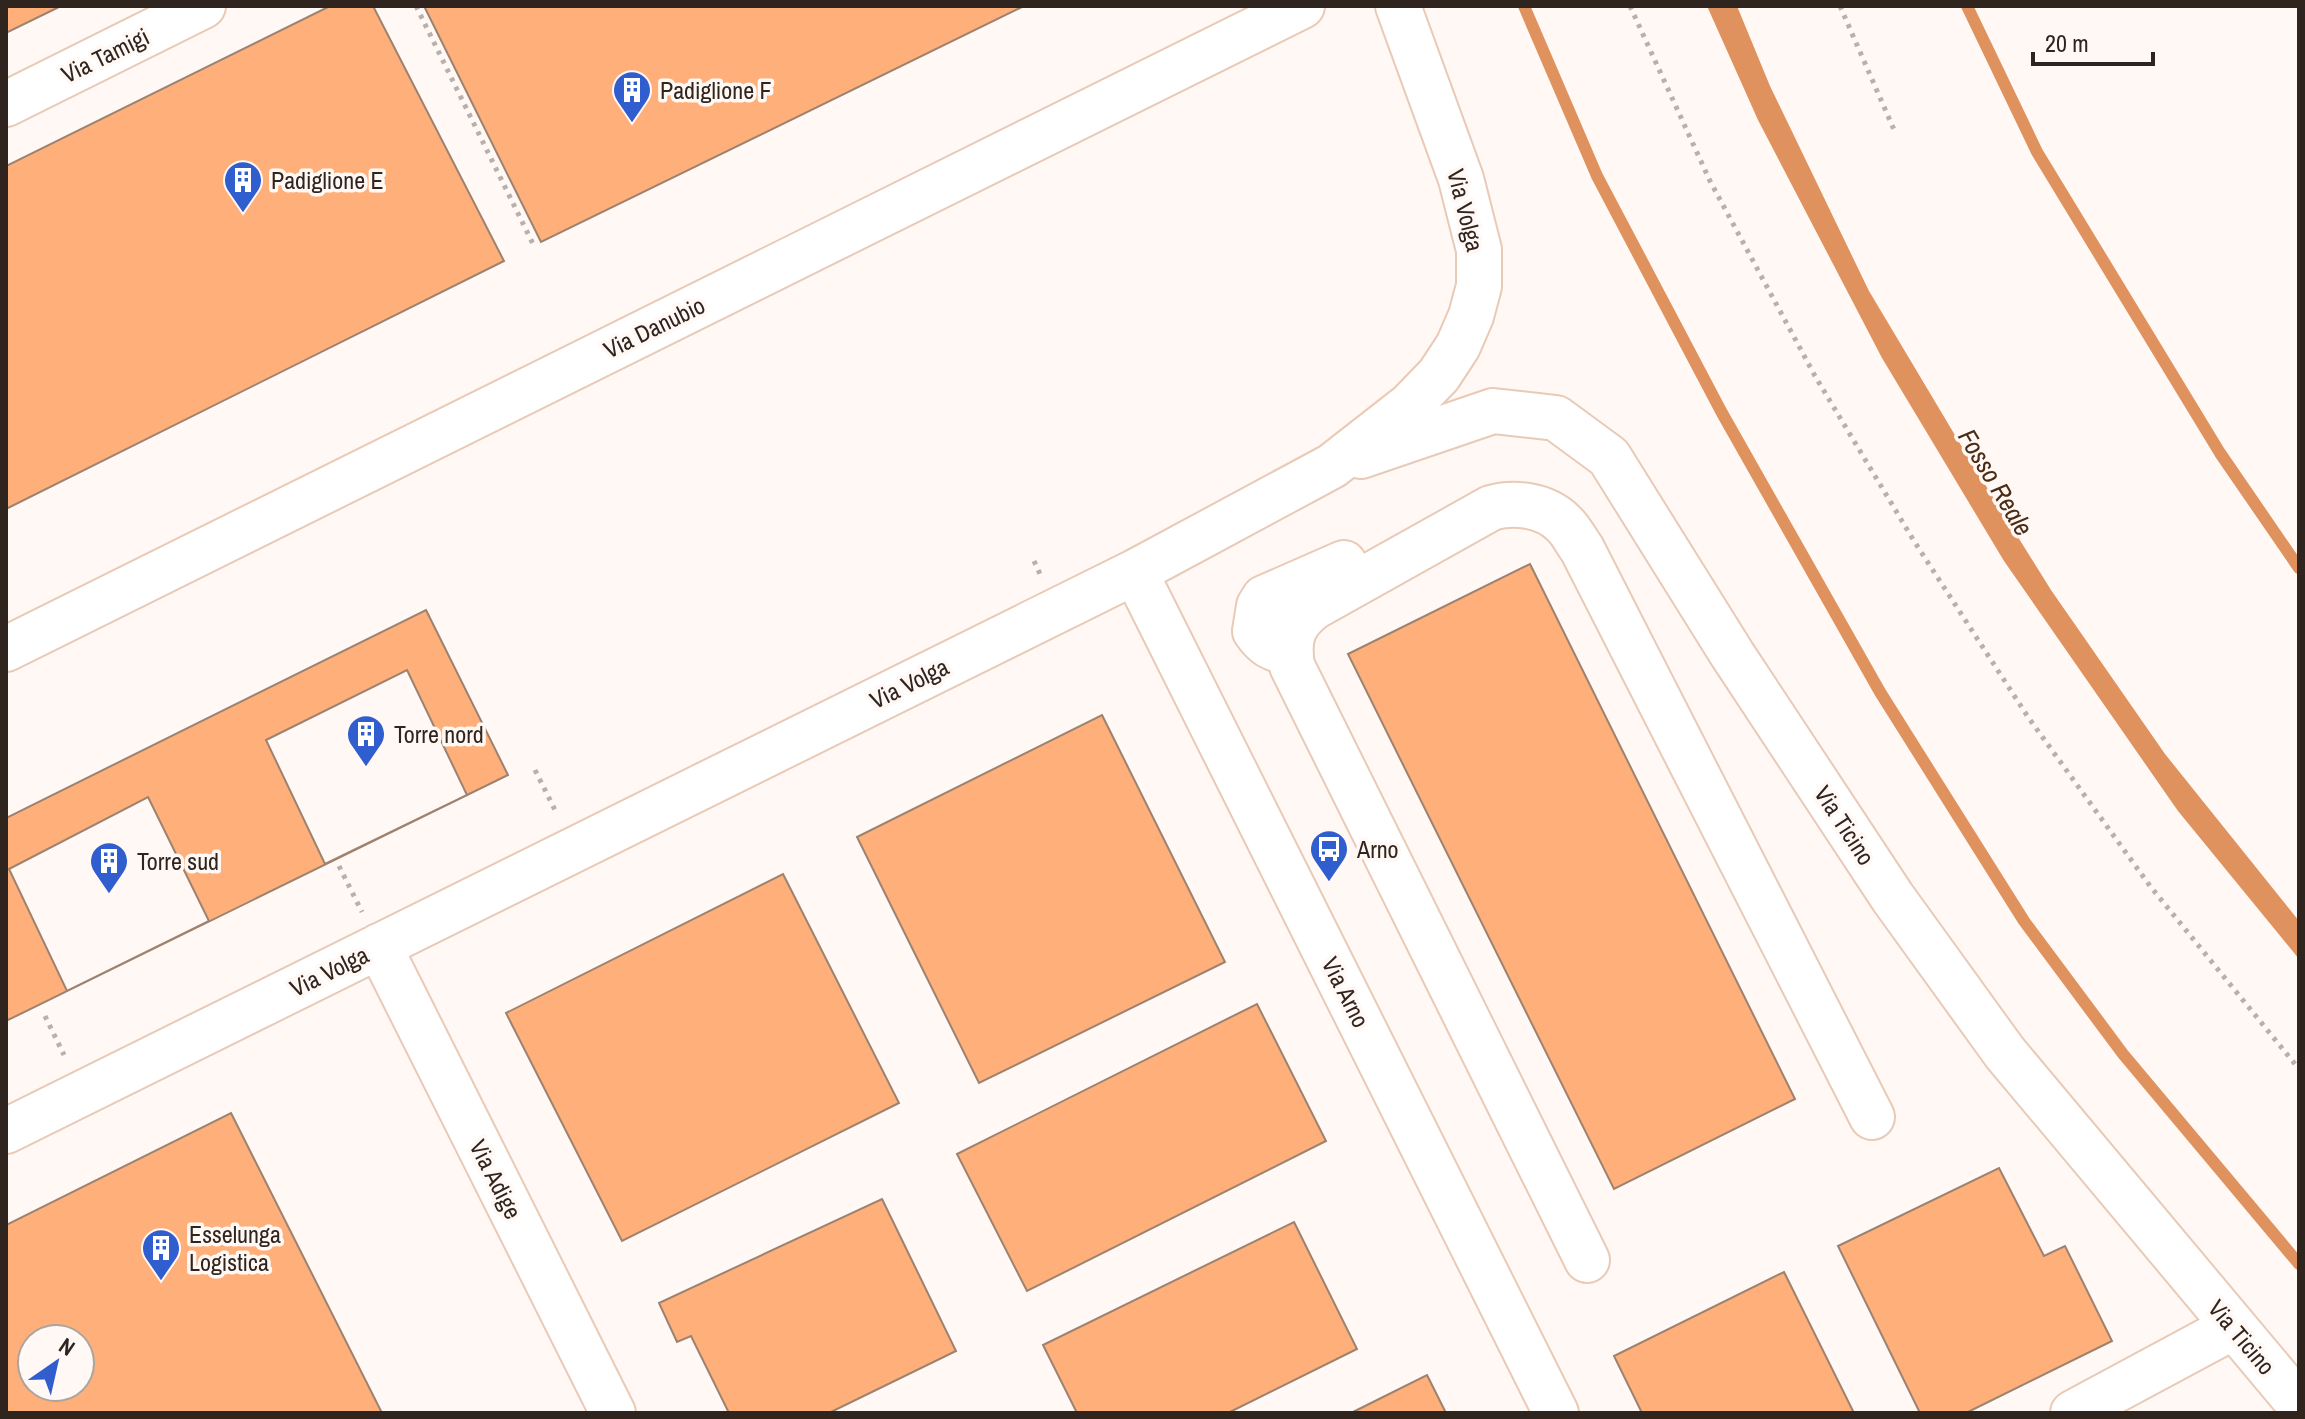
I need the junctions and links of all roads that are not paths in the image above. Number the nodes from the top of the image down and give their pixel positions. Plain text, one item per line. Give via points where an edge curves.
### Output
1 (203, 6) edge
2 (1302, 6) edge
3 (1398, 6) edge
4 (6, 104) edge
5 (1332, 466) junction
6 (1355, 560) dead end
7 (1135, 572) junction
8 (6, 649) edge
9 (1290, 653) junction
10 (379, 946) junction
11 (1872, 1117) dead end
12 (6, 1131) edge
13 (1587, 1260) dead end
14 (2233, 1327) junction
15 (2299, 1404) edge
16 (613, 1413) edge
17 (1556, 1413) edge
18 (2073, 1413) edge

1 - 4 street, Via Tamigi
2 - 8 street, Via Danubio
3 - 5 street, Via Volga via 1461,179 1479,250 1479,286 1458,346 1439,375 1410,405
5 - 7 street, Via Volga
5 - 14 street, Via Ticino via 1493,411 1556,418 1609,457 1893,898 2005,1053
6 - 9 street via 1264,598 1255,631 1269,648
7 - 10 street, Via Volga
7 - 17 street, Via Arno
9 - 11 street via 1299,619 1314,607 1491,508 1522,504 1562,521 1582,549
9 - 13 street
10 - 12 street, Via Volga
10 - 16 street, Via Adige
14 - 15 street, Via Ticino
14 - 18 street

